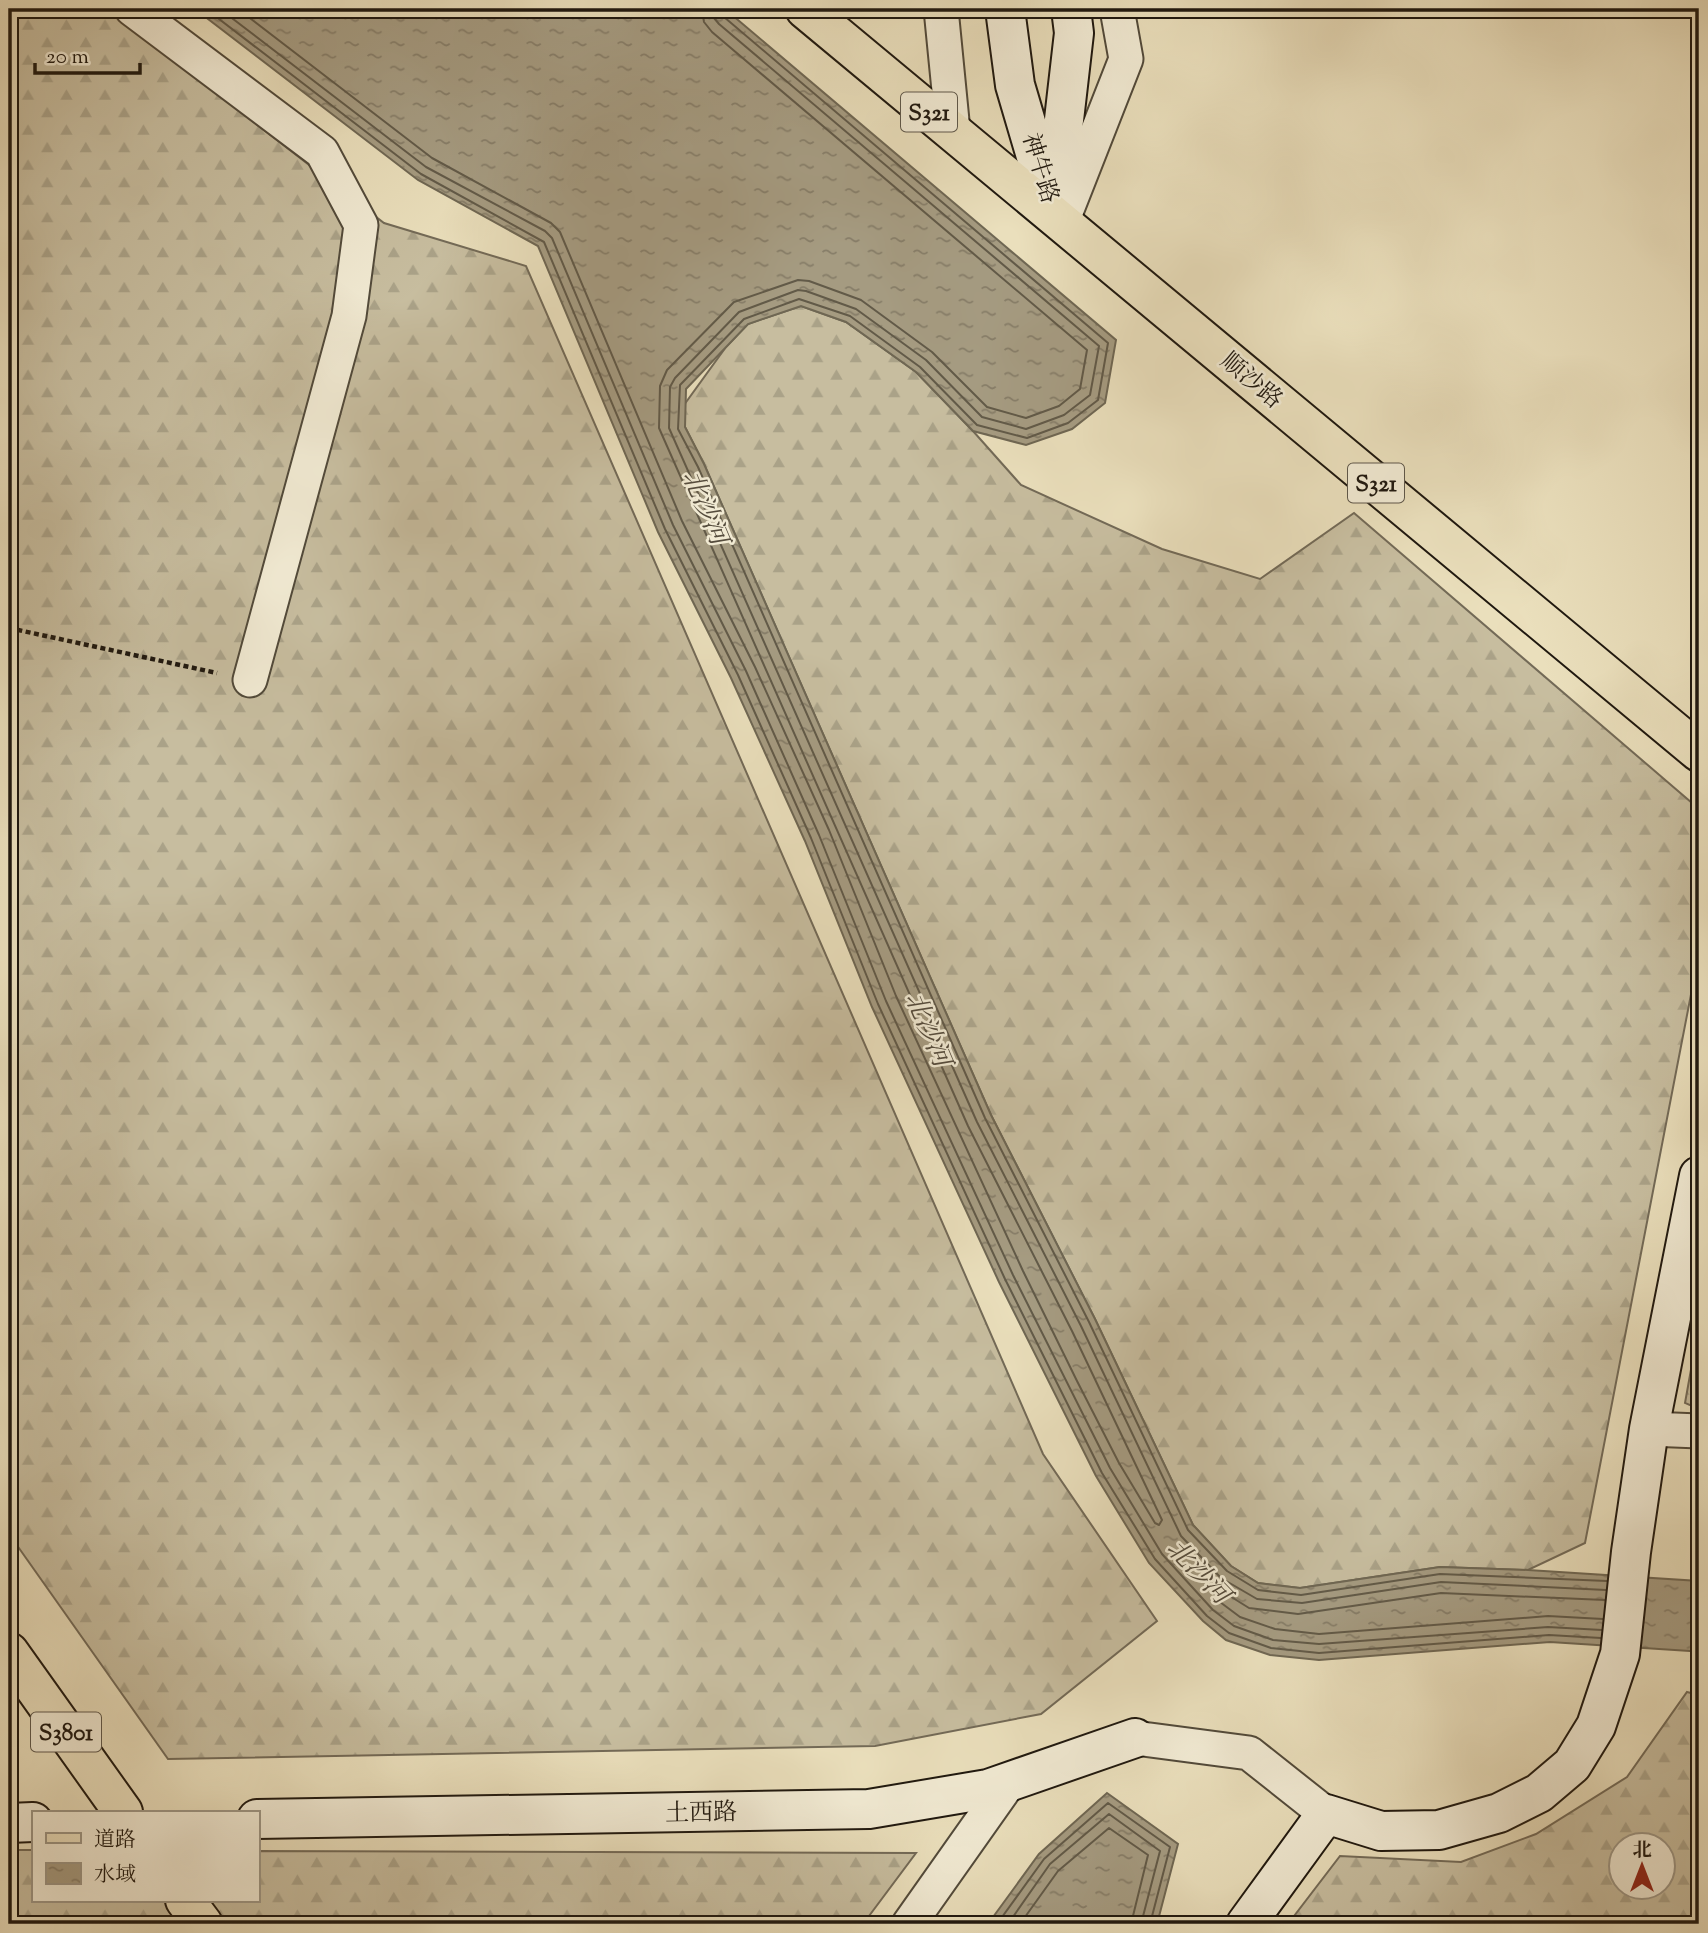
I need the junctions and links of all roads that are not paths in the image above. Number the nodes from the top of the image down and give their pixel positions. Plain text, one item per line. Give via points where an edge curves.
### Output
1 (132, 9) edge
2 (805, 9) edge
3 (941, 9) edge
4 (1004, 9) edge
5 (1071, 9) edge
6 (1117, 9) edge
7 (953, 131) junction
8 (1058, 218) junction
9 (250, 680) road end
10 (1699, 752) edge
11 (1699, 1176) edge
12 (1649, 1429) junction
13 (1699, 1431) edge
14 (9, 1652) edge
15 (1135, 1738) joint
16 (1010, 1781) junction
17 (122, 1811) edge
18 (1326, 1814) junction
19 (259, 1819) edge
20 (32, 1822) edge
21 (9, 1823) edge
22 (187, 1902) edge
23 (203, 1924) edge
24 (909, 1924) edge
25 (1246, 1924) edge

1 - 9 street via 322,152 361,225 349,316
2 - 7 main road, 顺沙路 / S321
3 - 7 street
4 - 8 street, 神牛路 via 1015,85
5 - 8 street, 神牛路 via 1074,33
6 - 8 street, 神牛路 via 1126,59
7 - 8 main road, 顺沙路 / S321
8 - 10 main road, 顺沙路 / S321
11 - 12 street
12 - 13 street
12 - 18 street via 1620,1654 1596,1726 1572,1765 1539,1793 1499,1813 1439,1830 1381,1831
14 - 17 main road, S3801
15 - 16 street, 土西路
15 - 18 street via 1250,1753
16 - 19 street, 土西路 via 988,1789 869,1809
16 - 24 street
18 - 25 street
20 - 21 street
22 - 23 main road

